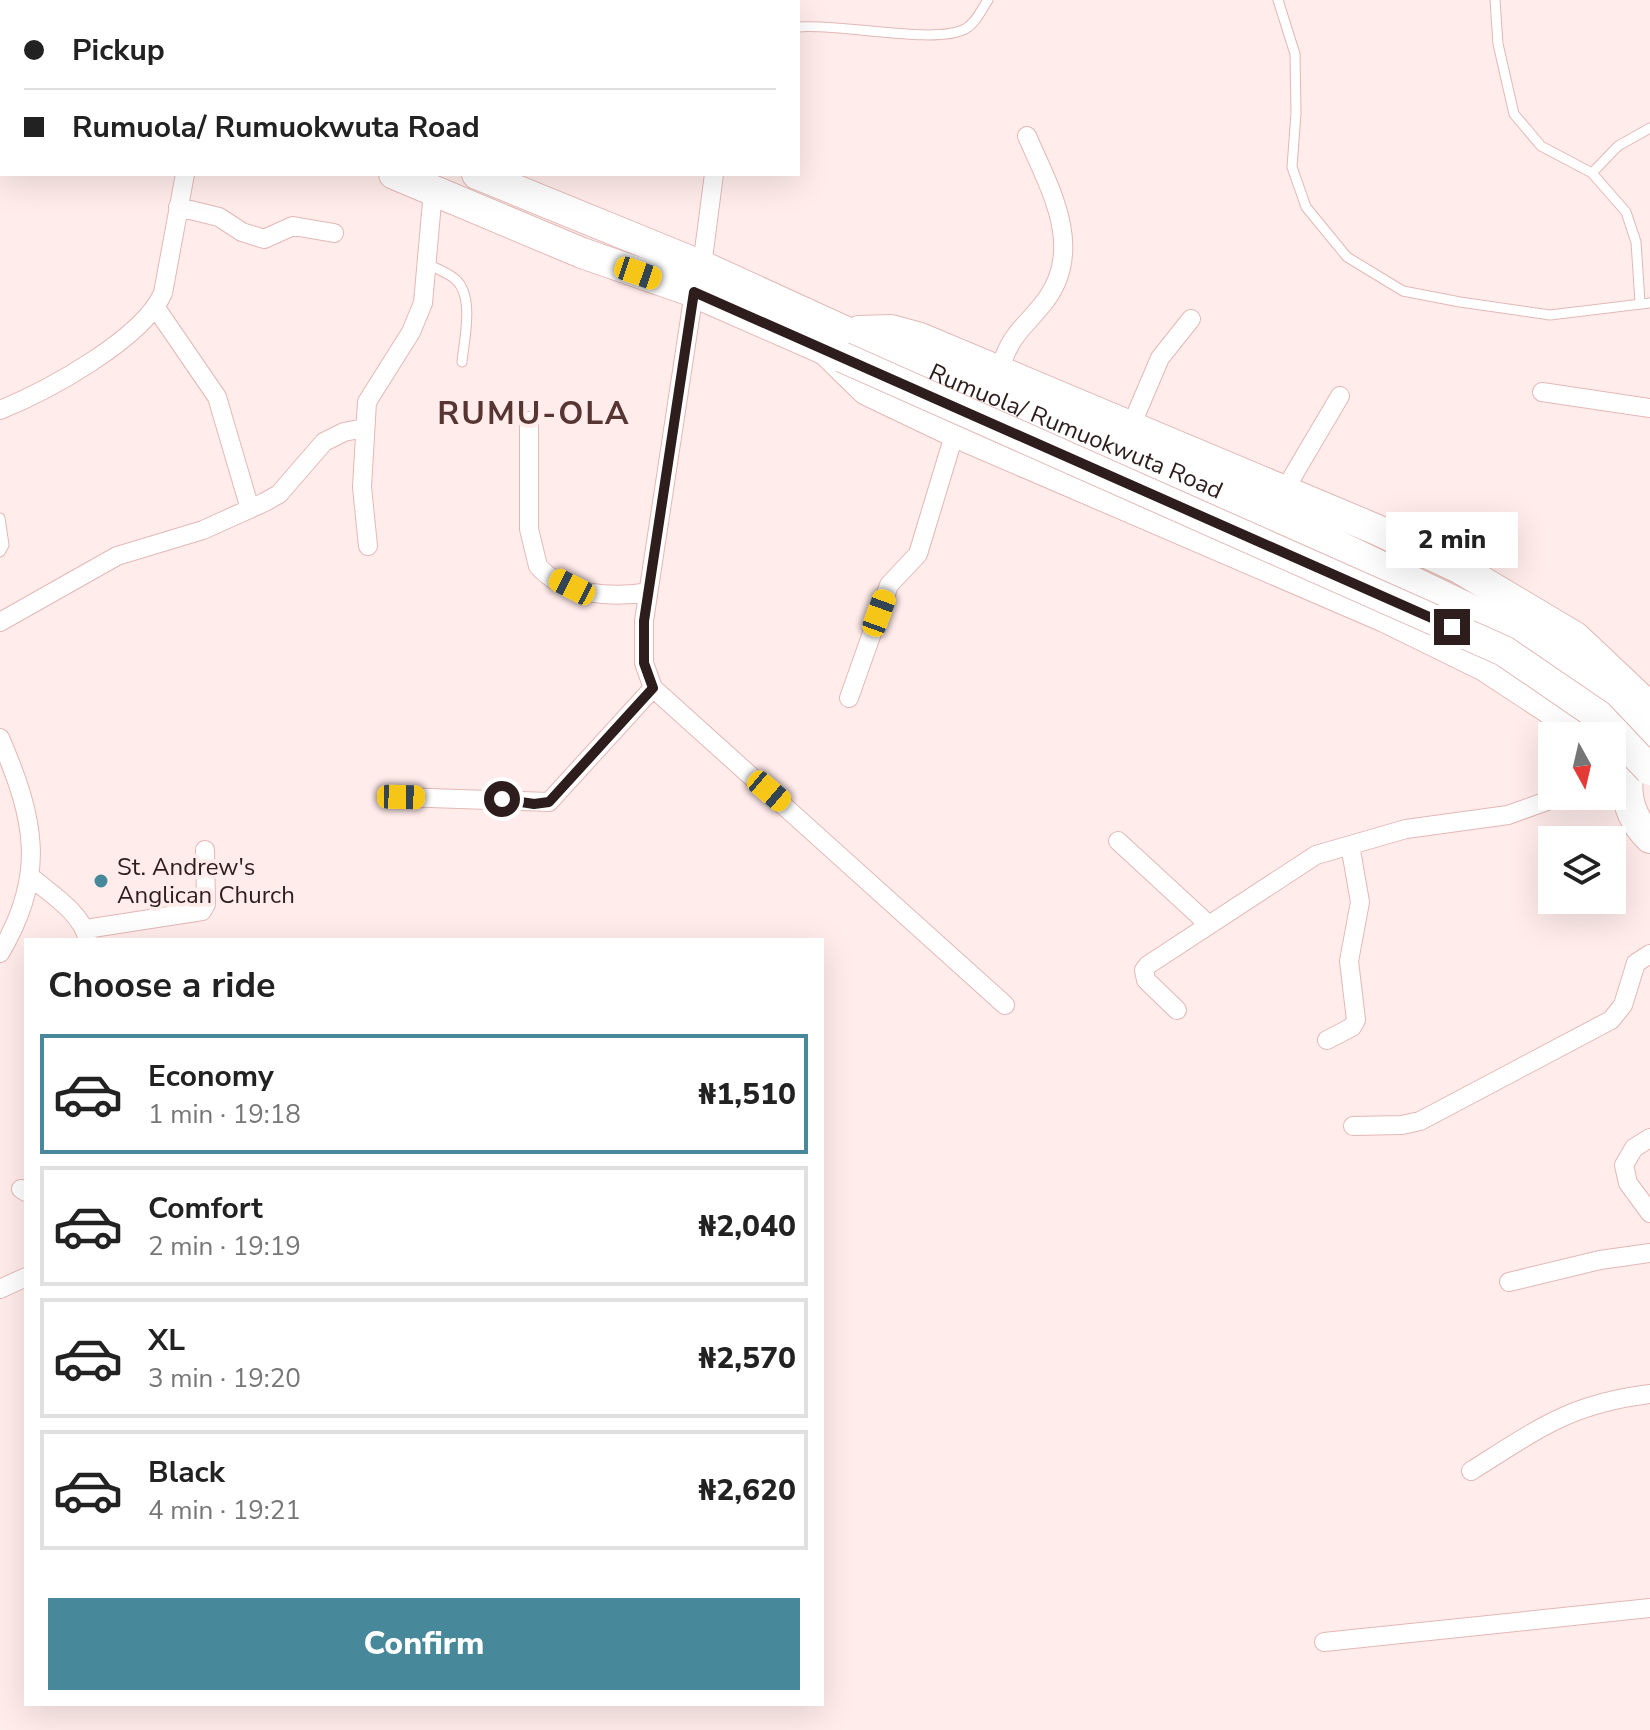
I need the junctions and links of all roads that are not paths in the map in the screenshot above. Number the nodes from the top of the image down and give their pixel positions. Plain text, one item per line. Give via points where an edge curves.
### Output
1 (988, 0) edge
2 (1278, 0) edge
3 (1495, 0) edge
4 (800, 27) edge
5 (1650, 128) edge
6 (1027, 136) dead end
7 (1592, 173) junction
8 (185, 176) edge
9 (399, 176) edge
10 (481, 176) edge
11 (714, 176) edge
12 (433, 191) junction
13 (178, 207) junction
14 (334, 233) dead end
15 (427, 264) junction
16 (698, 279) junction
17 (1645, 303) edge
18 (156, 308) junction
19 (1191, 319) dead end
20 (843, 344) junction
21 (462, 362) dead end
22 (999, 371) junction
23 (1542, 392) dead end
24 (1340, 396) dead end
25 (1650, 408) edge
26 (0, 410) edge
27 (529, 421) dead end
28 (1131, 426) junction
29 (364, 428) junction
30 (955, 432) junction
31 (1284, 491) junction
32 (250, 509) junction
33 (0, 518) edge
34 (368, 546) dead end
35 (0, 552) edge
36 (648, 592) junction
37 (0, 622) edge
38 (1601, 661) junction
39 (1650, 678) edge
40 (653, 688) junction
41 (849, 698) dead end
42 (1650, 708) edge
43 (1567, 722) edge
44 (1650, 734) edge
45 (0, 738) edge
46 (1626, 768) edge
47 (1650, 770) edge
48 (401, 797) dead end
49 (1626, 798) edge
50 (1538, 804) edge
51 (1650, 838) edge
52 (1118, 841) dead end
53 (1350, 845) junction
54 (205, 850) dead end
55 (32, 878) junction
56 (1208, 924) junction
57 (87, 935) edge
58 (0, 953) edge
59 (1650, 954) edge
60 (1005, 1005) dead end
61 (1177, 1010) dead end
62 (1327, 1040) dead end
63 (1353, 1126) dead end
64 (1650, 1138) edge
65 (1650, 1213) edge
66 (1650, 1253) edge
67 (24, 1278) edge
68 (1509, 1282) dead end
69 (0, 1289) edge
70 (1650, 1394) edge
71 (1471, 1471) dead end
72 (1650, 1608) edge
73 (1324, 1642) dead end

1 - 4 lane via 976,19 952,34
2 - 17 lane via 1295,54 1292,167 1306,207 1347,257 1403,291 1460,302 1550,315
3 - 7 lane via 1498,44 1514,114 1541,146
5 - 7 lane via 1618,146
6 - 22 street via 1060,211 1064,260 1049,296 1010,340
7 - 17 lane via 1626,212
8 - 13 street
9 - 12 main road, Rumuola/ Rumuokwuta Road
10 - 16 main road, Rumuola/ Rumuokwuta Road
11 - 16 street
12 - 15 street
12 - 16 main road, Rumuola/ Rumuokwuta Road via 582,253
13 - 14 street via 219,217 264,239 293,226
13 - 18 street
15 - 21 lane via 462,288
15 - 29 street via 423,303 411,332 371,392
16 - 20 main road, Rumuola/ Rumuokwuta Road
16 - 36 street
18 - 26 street via 78,370
18 - 32 street via 217,397
19 - 28 street via 1160,358
20 - 22 main road via 891,330
20 - 30 main road via 867,390
20 - 44 main road, Rumuola/ Rumuokwuta Road via 963,384 1186,476 1505,626 1618,702
20 - 47 main road, Rumuola/ Rumuokwuta Road, bridge via 1504,651 1599,716
22 - 28 main road
23 - 25 street
24 - 31 street
27 - 36 street via 529,529 538,566 572,587 603,596
28 - 31 main road
29 - 32 street via 324,442 279,494
29 - 34 street
30 - 41 street via 918,554 889,585
30 - 43 main road via 1385,617 1485,666
31 - 38 main road via 1461,569 1575,637
32 - 37 street via 203,530 117,556
33 - 35 lane
36 - 40 street via 644,653
38 - 39 main road
38 - 42 main road
40 - 48 street via 549,802
40 - 60 street
44 - 46 main road
45 - 55 street via 30,830
49 - 51 main road
50 - 53 street via 1508,815 1406,829
52 - 56 street
53 - 56 street via 1316,855
53 - 62 street via 1360,902 1349,947 1356,1020
54 - 57 street via 202,911
55 - 57 street via 65,905
55 - 58 street via 17,924
56 - 61 street via 1144,970 1146,980
59 - 63 street via 1636,963 1620,1012 1578,1039 1420,1121
64 - 65 street via 1634,1148 1624,1165 1628,1183
66 - 68 street
67 - 69 street
70 - 71 street via 1606,1399 1558,1416
72 - 73 street

